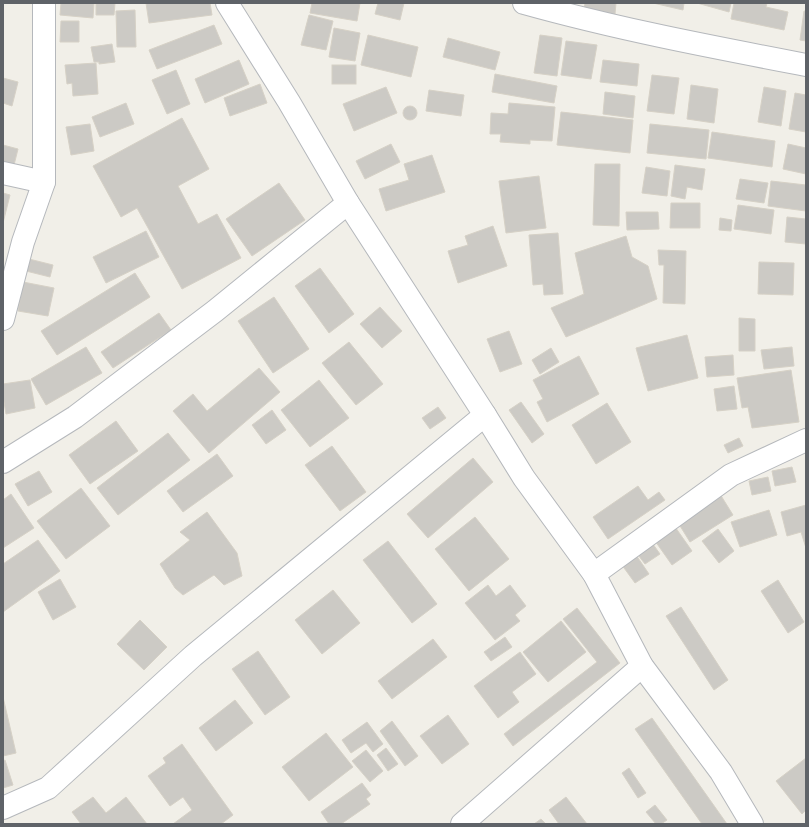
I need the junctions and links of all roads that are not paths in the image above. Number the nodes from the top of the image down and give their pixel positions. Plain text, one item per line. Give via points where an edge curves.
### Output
1 (44, 3) edge
2 (227, 3) edge
3 (524, 3) edge
4 (562, 8) edge
5 (806, 66) edge
6 (3, 173) edge
7 (44, 182) junction
8 (348, 203) junction
9 (3, 319) edge
10 (485, 415) junction
11 (806, 440) edge
12 (4, 459) edge
13 (594, 574) junction
14 (642, 666) junction
15 (3, 808) edge
16 (462, 824) edge
17 (752, 824) edge

1 - 7 street
2 - 8 street
3 - 4 street
4 - 5 street via 712,47
6 - 7 street
7 - 9 street via 23,242
8 - 10 street
8 - 12 street via 215,311 82,412
10 - 13 street via 524,478
10 - 15 street via 193,656 48,788
11 - 13 street via 731,474
13 - 14 street
14 - 16 street
14 - 17 street via 721,772

